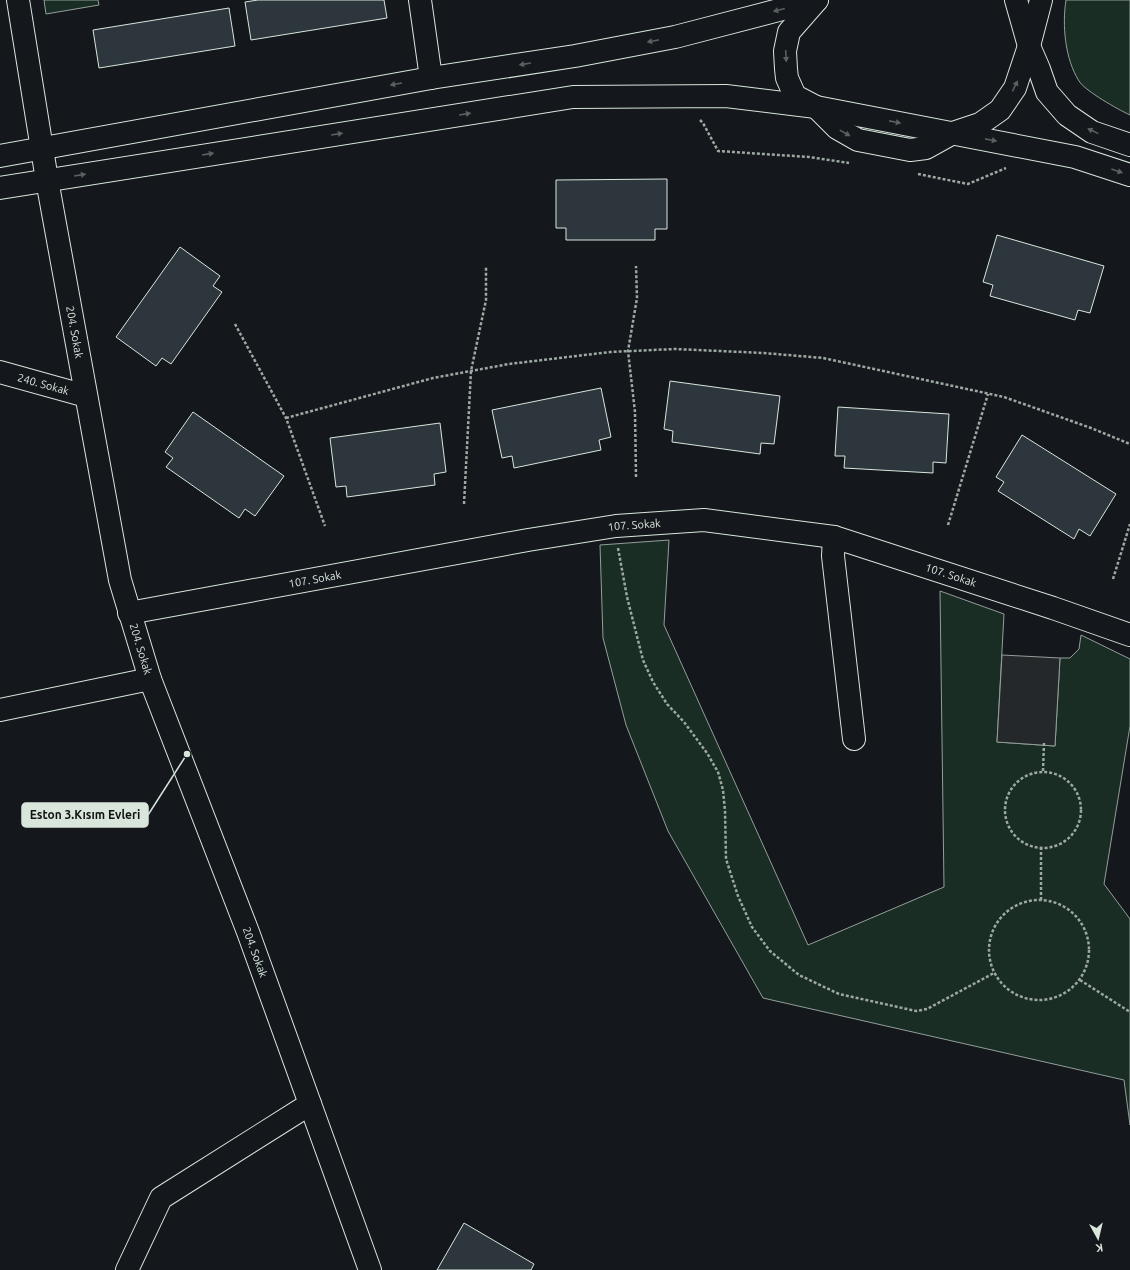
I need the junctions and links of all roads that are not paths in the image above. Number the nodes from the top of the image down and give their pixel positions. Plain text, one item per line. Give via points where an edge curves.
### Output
1 (18, 0) edge
2 (420, 0) edge
3 (817, 0) edge
4 (1016, 0) edge
5 (1041, 0) edge
6 (1029, 46) junction
7 (430, 78) junction
8 (816, 107) junction
9 (953, 133) junction
10 (1130, 145) edge
11 (42, 147) junction
12 (0, 156) edge
13 (1130, 175) edge
14 (47, 180) junction
15 (0, 188) edge
16 (0, 372) edge
17 (86, 396) junction
18 (834, 537) junction
19 (129, 613) junction
20 (1130, 635) edge
21 (150, 679) junction
22 (0, 710) edge
23 (854, 740) dead end
24 (310, 1104) junction
25 (128, 1270) edge
26 (370, 1270) edge

1 - 11 street, 204. Sokak
2 - 7 street
3 -> 7 street via 675,37 575,56
3 -> 8 street via 789,32 785,52 787,78 795,96
4 - 6 street
5 - 6 street
9 -> 6 street via 980,124 1000,110 1015,88
10 -> 6 street via 1092,132 1067,115 1047,92
7 -> 11 street
8 -> 9 street
14 -> 8 street via 572,97 726,96
9 -> 13 street via 1075,157
11 - 12 street
11 - 14 street, 204. Sokak
14 - 15 street
14 - 17 street, 204. Sokak
16 - 17 street, 240. Sokak
17 - 19 street, 204. Sokak via 120,580
18 - 19 street, 107. Sokak via 704,520 616,526
18 - 20 street, 107. Sokak
18 - 23 street
19 - 21 street, 204. Sokak
21 - 22 street
21 - 24 street, 204. Sokak via 248,932
24 - 25 street via 161,1198
24 - 26 street, 204. Sokak

